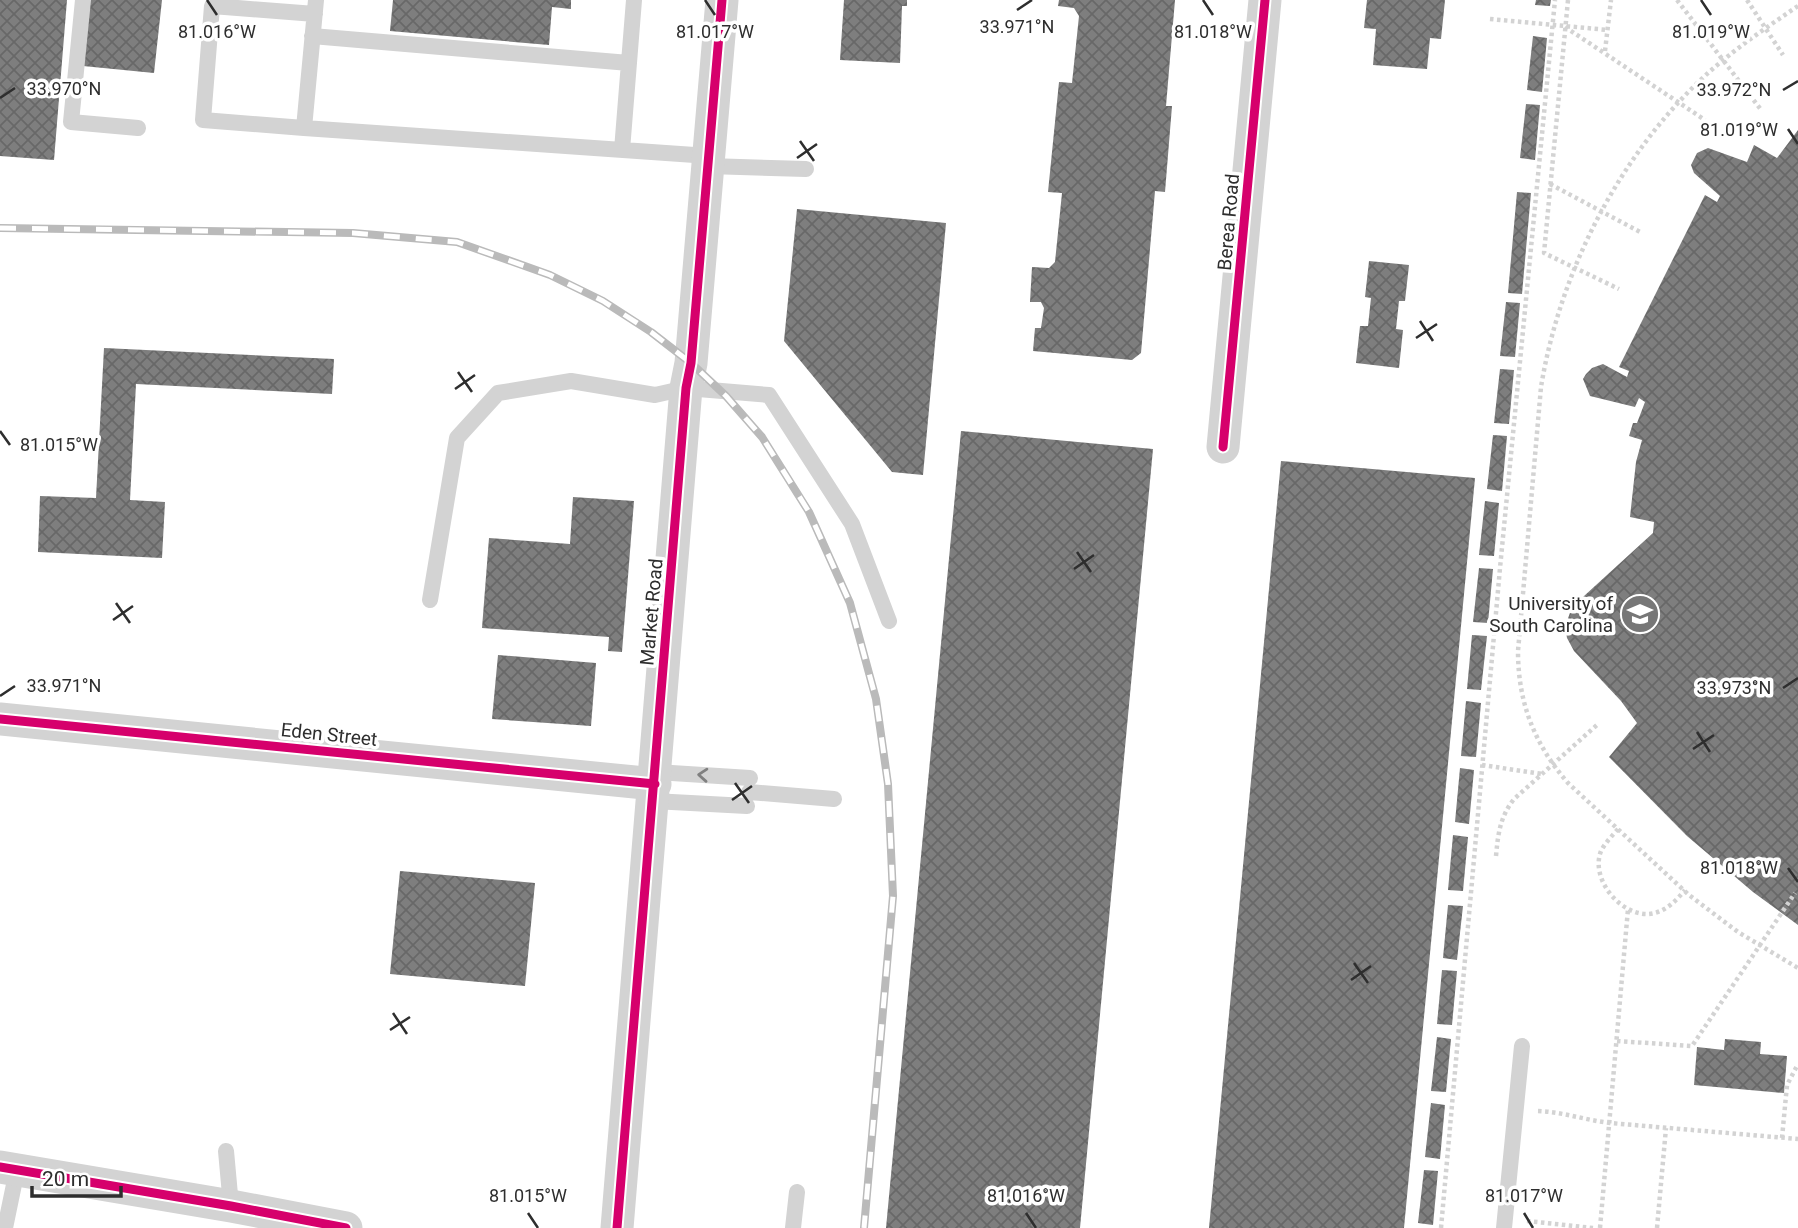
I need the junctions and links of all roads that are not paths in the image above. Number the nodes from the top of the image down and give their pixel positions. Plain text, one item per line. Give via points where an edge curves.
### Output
1 (83, 0) edge
2 (634, 0) edge
3 (722, 0) edge
4 (1265, 0) edge
5 (315, 7) edge
6 (312, 36) junction
7 (629, 63) junction
8 (138, 128) dead end
9 (304, 128) junction
10 (622, 150) junction
11 (708, 161) junction
12 (806, 169) dead end
13 (686, 388) junction
14 (1223, 447) dead end
15 (429, 600) dead end
16 (889, 621) dead end
17 (0, 719) edge
18 (655, 786) junction
19 (749, 792) junction
20 (834, 799) dead end
21 (1521, 1046) dead end
22 (226, 1151) dead end
23 (9, 1169) edge
24 (797, 1192) dead end
25 (231, 1206) junction
26 (1505, 1224) edge
27 (5, 1228) edge
28 (346, 1228) edge
29 (617, 1228) edge
30 (793, 1228) edge

1 - 8 lane via 71,122
2 - 7 lane
3 - 11 street, Market Road
4 - 14 street, Berea Road
5 - 6 lane
5 - 9 lane via 212,6 203,120
6 - 7 lane
6 - 9 lane
7 - 10 lane
9 - 10 lane
10 - 11 lane
11 - 12 lane
11 - 13 street, Market Road
13 - 15 lane via 655,395 571,381 498,393 457,438
13 - 16 lane via 769,395 852,524
13 - 18 street, Market Road
17 - 18 street, Eden Street
19 -> 18 lane
18 - 19 lane
18 - 29 street, Market Road
19 - 20 lane
21 - 26 lane
22 - 25 lane
23 - 25 street
23 - 27 lane
24 - 30 lane
25 - 28 street

